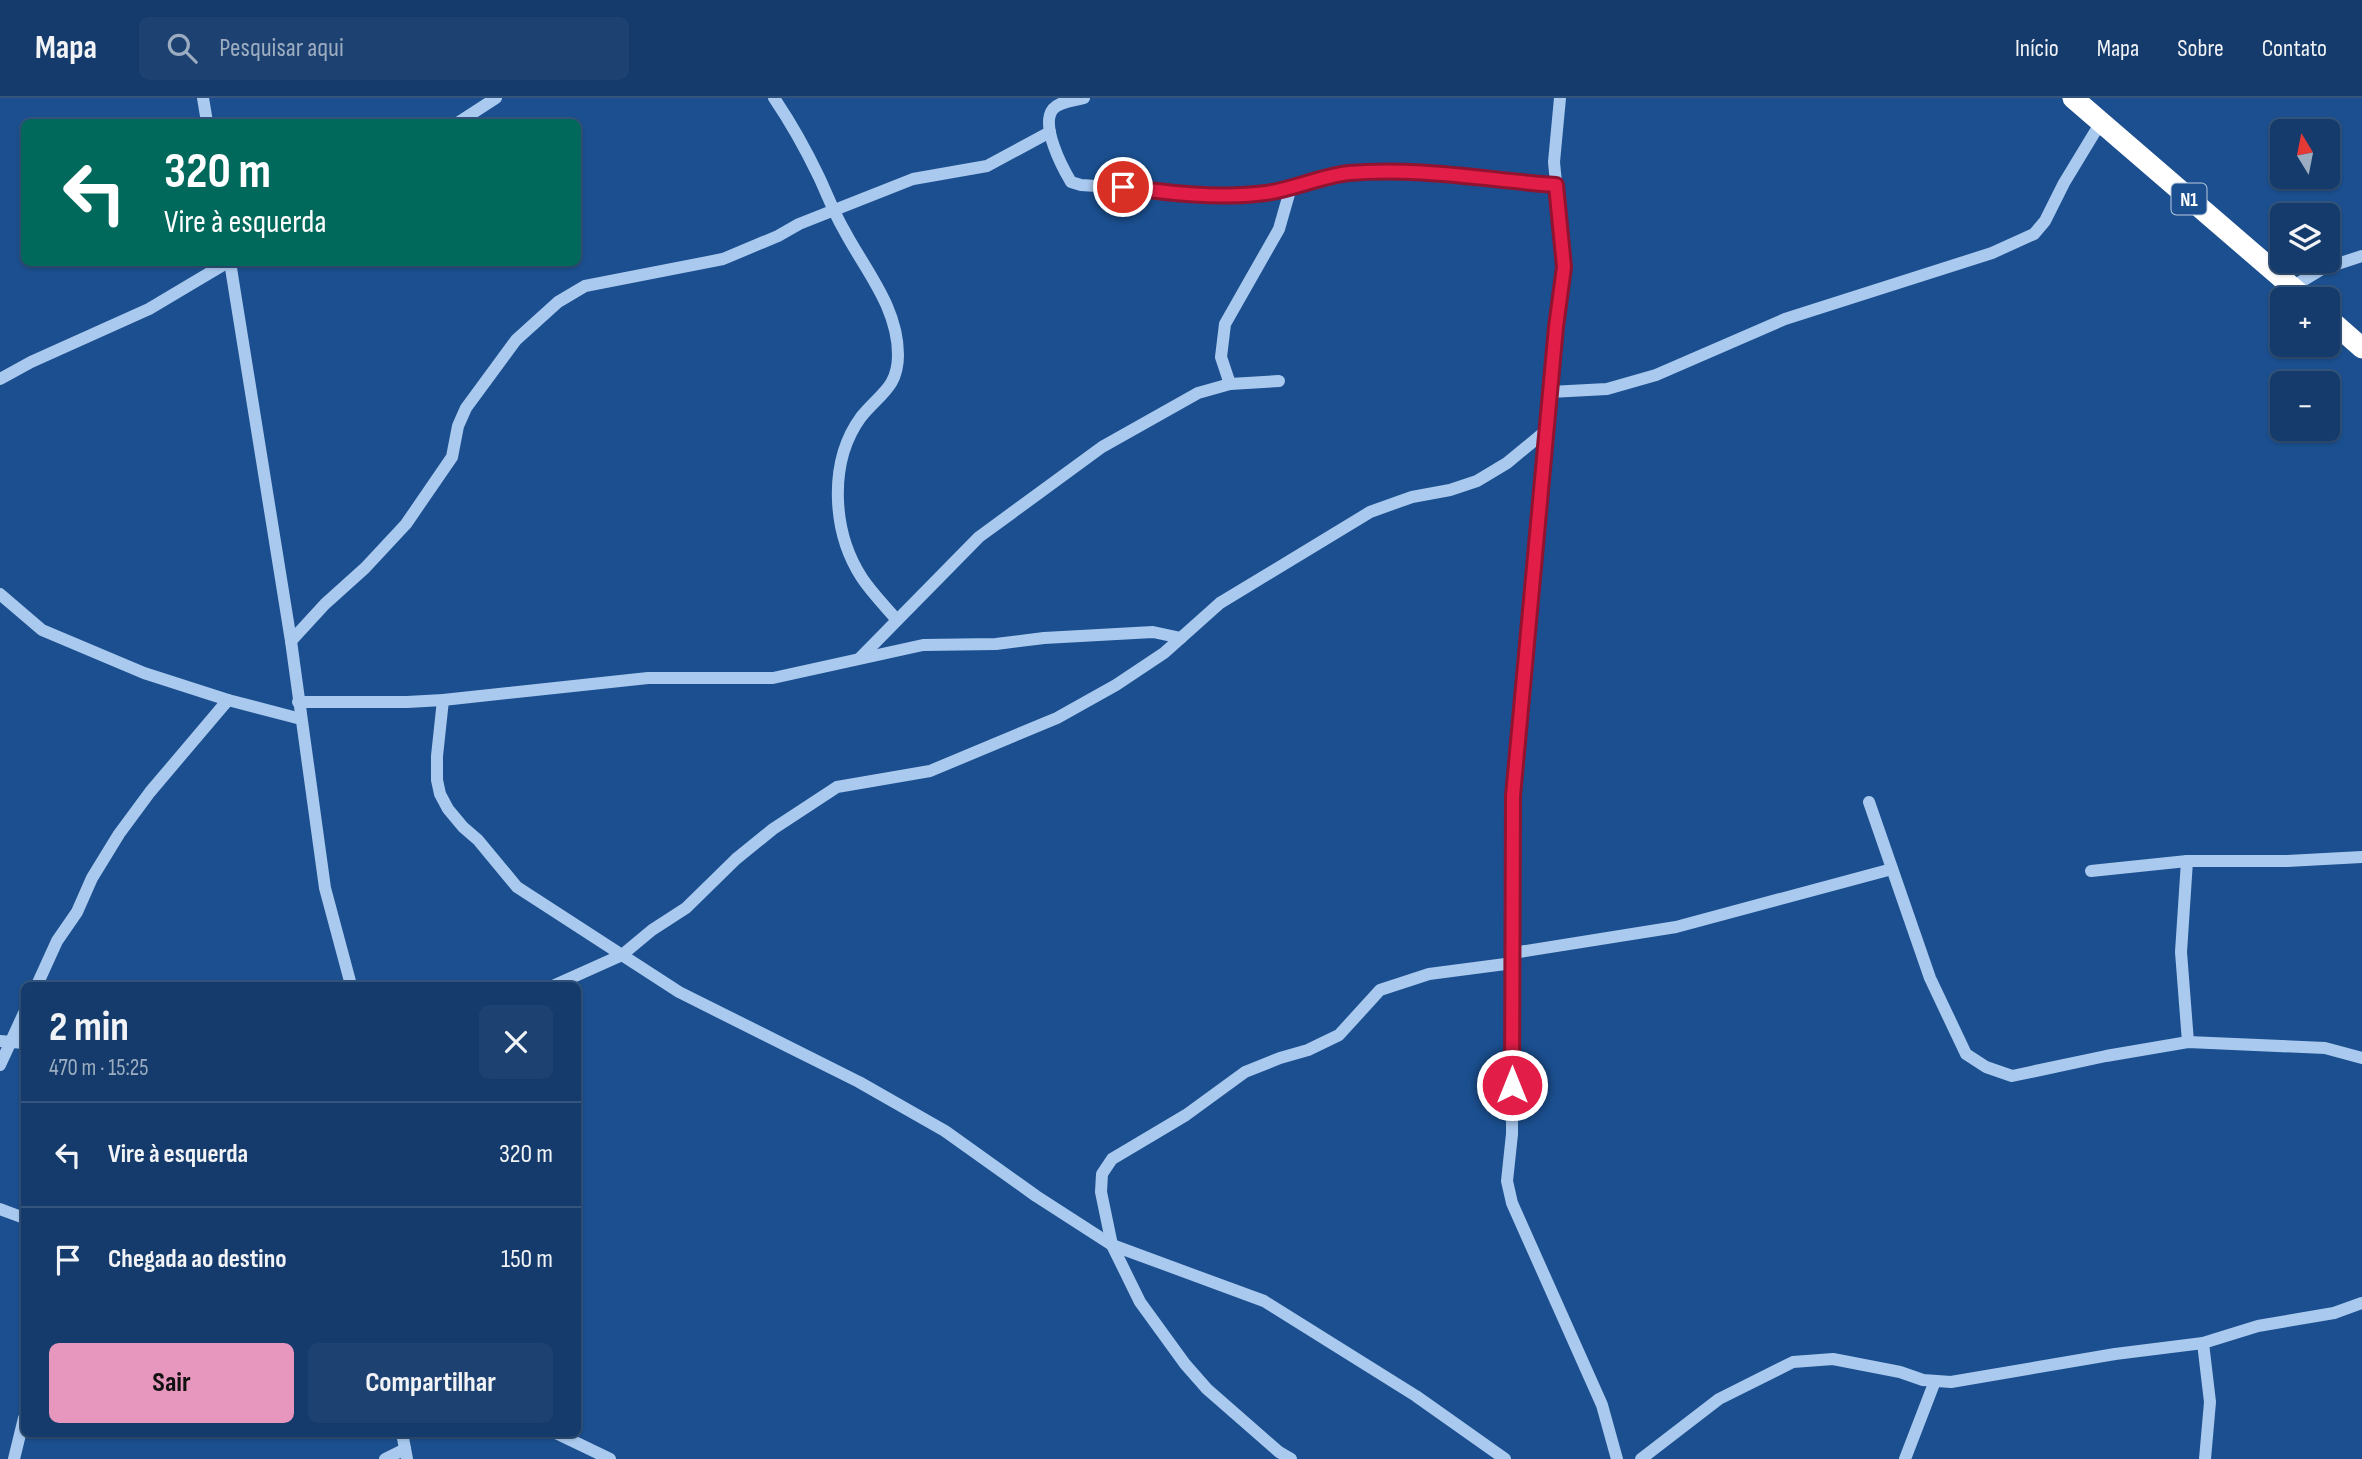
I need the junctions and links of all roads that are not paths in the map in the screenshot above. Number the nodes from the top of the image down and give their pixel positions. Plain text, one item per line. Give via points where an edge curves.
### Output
1 (203, 98) edge
2 (496, 98) edge
3 (774, 98) edge
4 (1084, 98) edge
5 (1560, 98) edge
6 (2073, 98) edge
7 (206, 119) edge
8 (463, 119) edge
9 (2101, 122) junction
10 (1050, 132) junction
11 (1556, 185) junction
12 (1292, 187) junction
13 (834, 210) junction
14 (2362, 256) edge
15 (222, 266) edge
16 (230, 266) edge
17 (2292, 287) edge
18 (2305, 287) edge
19 (2340, 329) edge
20 (2362, 348) edge
21 (0, 379) edge
22 (1279, 381) dead end
23 (1230, 384) junction
24 (1550, 392) junction
25 (1547, 430) junction
26 (0, 594) edge
27 (896, 619) junction
28 (1181, 638) junction
29 (291, 641) junction
30 (860, 658) junction
31 (228, 700) junction
32 (443, 700) junction
33 (298, 702) junction
34 (301, 719) junction
35 (1869, 802) dead end
36 (2362, 857) edge
37 (2187, 861) junction
38 (1892, 869) junction
39 (2091, 870) dead end
40 (622, 955) junction
41 (1513, 958) junction
42 (38, 982) edge
43 (350, 982) edge
44 (562, 982) edge
45 (21, 1020) edge
46 (12, 1042) edge
47 (2188, 1042) junction
48 (2362, 1058) edge
49 (0, 1065) edge
50 (0, 1209) edge
51 (21, 1217) edge
52 (1112, 1245) junction
53 (2362, 1303) edge
54 (2203, 1342) junction
55 (1935, 1381) junction
56 (21, 1430) edge
57 (564, 1437) edge
58 (406, 1454) edge
59 (1281, 1457) edge
60 (14, 1459) edge
61 (385, 1459) edge
62 (610, 1459) edge
63 (1505, 1459) edge
64 (1617, 1459) edge
65 (1641, 1459) edge
66 (1905, 1459) edge
67 (2205, 1459) edge

1 - 7 street
2 - 8 street
3 - 13 street
4 - 10 street via 1061,103 1052,111
5 - 11 street
6 - 9 highway, N1
9 - 17 highway, N1
9 - 24 street via 2045,221 2024,239 1785,319 1656,375 1606,388
10 - 12 street via 1065,173 1071,182 1082,185 1239,195
10 - 13 street via 987,166 913,179
11 - 12 street via 1389,172 1346,173
11 - 24 street via 1564,267
12 - 23 street via 1279,229 1225,324 1222,357
13 - 27 street via 887,304 898,353 897,375 861,417 838,474 839,510 848,551 862,578
13 - 29 street via 723,259 585,286 558,302 516,340 466,408 452,457 406,524
14 - 18 street via 2322,269
15 - 21 street via 149,309
16 - 29 street
19 - 20 highway
22 - 23 street
23 - 27 street via 1198,393 1102,447 979,537
24 - 25 street
25 - 28 street via 1478,481 1370,512 1220,603
25 - 41 street via 1513,796
26 - 31 street via 42,630 144,673
27 - 30 street
28 - 30 street via 1153,632 923,645
28 - 40 street via 1116,685 1046,723 930,771 836,787 773,829 686,908
29 - 33 street
30 - 32 street via 773,678 648,677
31 - 34 street
31 - 42 street via 119,834
32 - 33 street
32 - 40 street via 436,780 448,809 517,887
33 - 34 street
34 - 43 street via 325,888
35 - 38 street
36 - 37 street
37 - 39 street
37 - 47 street via 2181,952
38 - 41 street via 1676,927
38 - 47 street via 1930,978 1966,1054 1986,1067 2012,1076
40 - 44 street
40 - 52 street via 679,992 859,1082 945,1131
41 - 52 street via 1429,974 1380,990 1339,1035 1245,1072 1186,1115 1112,1159 1102,1174 1101,1192
41 - 64 street via 1512,1134 1507,1181 1512,1203 1602,1405
45 - 46 street
46 - 49 street
47 - 48 street via 2325,1048
50 - 51 street
52 - 59 street via 1140,1302 1185,1364
52 - 63 street via 1264,1301 1416,1396
53 - 54 street
54 - 55 street
54 - 67 street via 2210,1402
55 - 65 street via 1832,1359 1793,1362 1719,1399
55 - 66 street
56 - 60 street
57 - 62 street
58 - 61 street

